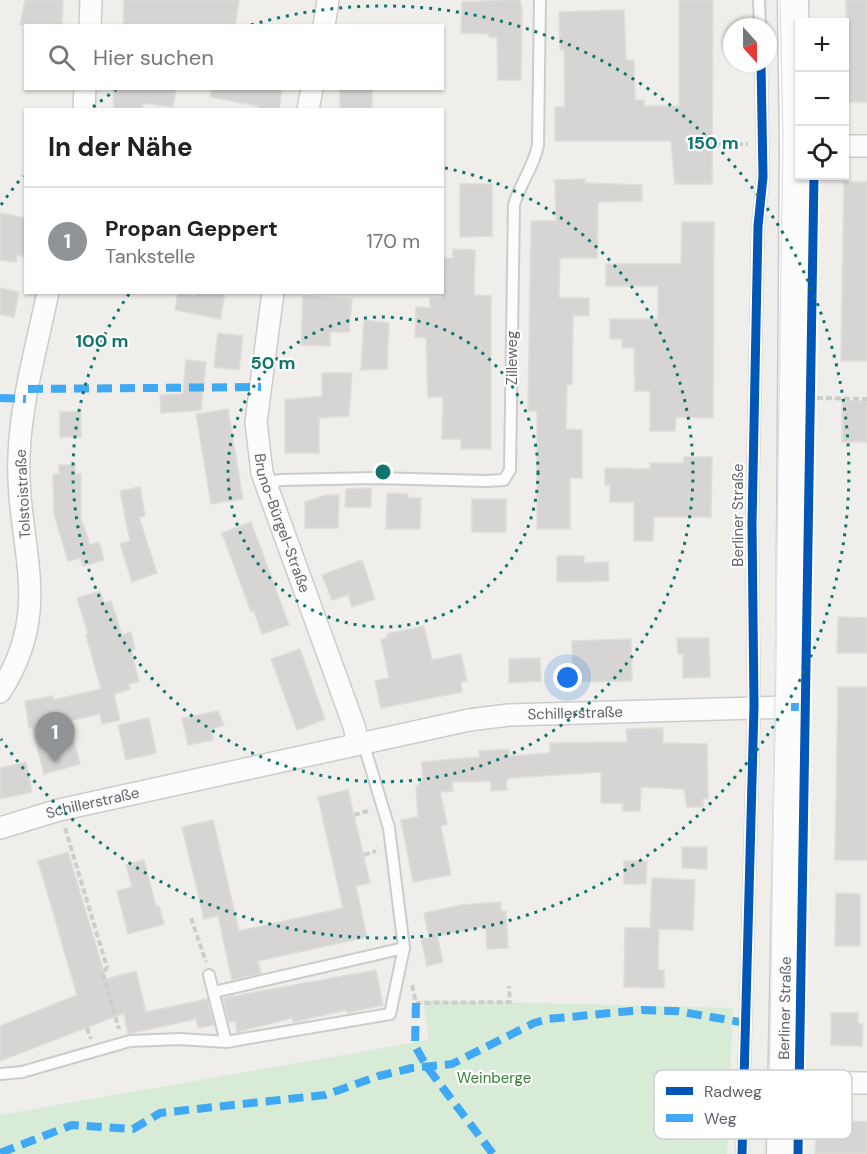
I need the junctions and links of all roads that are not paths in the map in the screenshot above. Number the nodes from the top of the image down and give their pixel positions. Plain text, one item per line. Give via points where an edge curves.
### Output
1 (91, 0) edge
2 (328, 0) edge
3 (540, 0) edge
4 (759, 0) edge
5 (793, 0) edge
6 (760, 18) edge
7 (90, 24) edge
8 (324, 24) edge
9 (761, 72) edge
10 (85, 90) edge
11 (312, 90) edge
12 (84, 108) edge
13 (308, 108) edge
14 (796, 126) edge
15 (849, 146) edge
16 (867, 146) edge
17 (797, 180) edge
18 (48, 294) edge
19 (273, 294) edge
20 (265, 483) junction
21 (0, 692) edge
22 (754, 706) junction
23 (791, 707) junction
24 (360, 743) junction
25 (0, 828) edge
26 (404, 948) junction
27 (209, 975) dead end
28 (214, 992) junction
29 (226, 1042) junction
30 (744, 1070) edge
31 (785, 1070) edge
32 (0, 1074) edge
33 (852, 1083) edge
34 (867, 1083) edge
35 (742, 1139) edge
36 (783, 1139) edge
37 (742, 1154) edge
38 (782, 1154) edge

1 - 7 street
2 - 8 street
3 - 20 lane, Zilleweg via 538,145 535,162 518,189 514,205 510,470 504,480 495,481 374,478
4 - 6 lane
5 - 14 street, Berliner Straße
9 - 22 lane, Berliner Straße via 763,177 757,238 752,524
10 - 12 street
11 - 13 street
15 - 16 street
17 - 23 street, Berliner Straße
18 - 21 street, Tolstoistraße via 19,451 30,610 18,660
19 - 20 street, Bruno-Bürgel-Straße via 256,423
20 - 24 street, Bruno-Bürgel-Straße
22 - 23 street, Schillerstraße
22 - 24 street, Schillerstraße via 509,715
22 - 30 lane, Berliner Straße
23 - 31 street, Berliner Straße
24 - 25 street, Schillerstraße via 59,810
24 - 26 lane via 389,828
26 - 28 lane
26 - 29 lane via 390,1014
27 - 28 lane
28 - 29 lane
29 - 32 lane via 180,1039 123,1043 22,1072
33 - 34 street
35 - 37 lane, Berliner Straße
36 - 38 street, Berliner Straße

